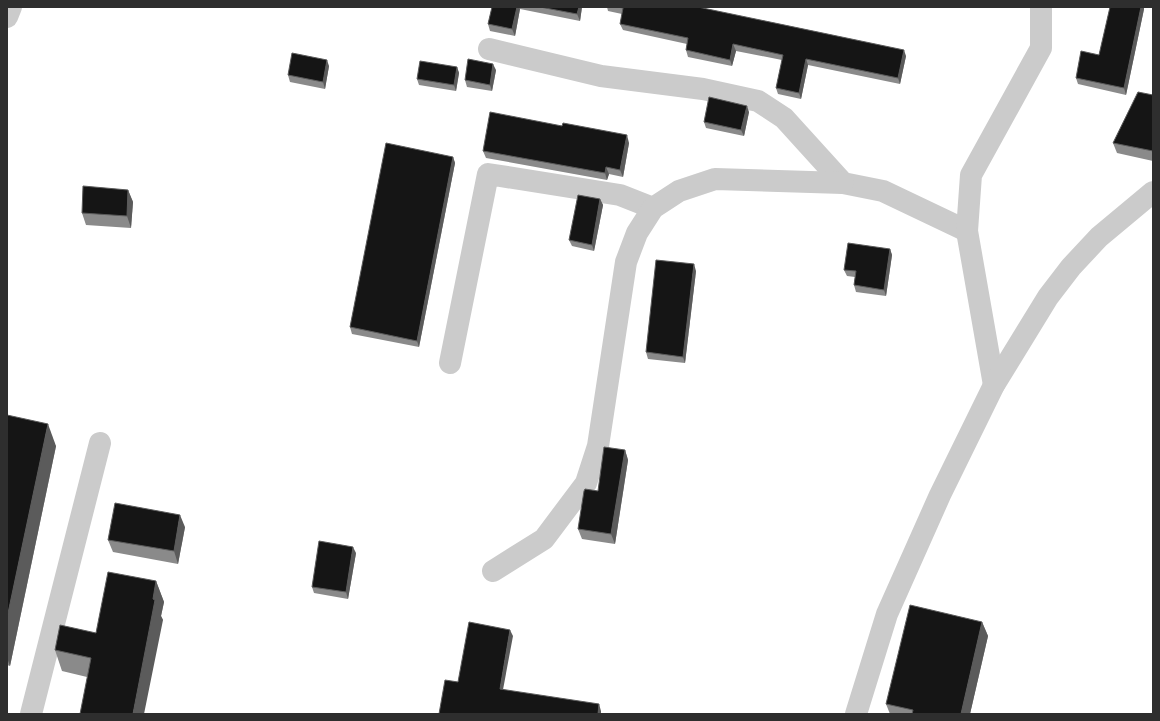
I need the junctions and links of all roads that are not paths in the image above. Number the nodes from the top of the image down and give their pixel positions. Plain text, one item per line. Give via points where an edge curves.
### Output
1 (11, 7) edge
2 (1041, 7) edge
3 (7, 17) edge
4 (489, 49) dead end
5 (843, 184) junction
6 (1153, 192) edge
7 (653, 208) junction
8 (967, 230) junction
9 (450, 363) dead end
10 (994, 384) junction
11 (100, 443) dead end
12 (493, 571) dead end
13 (31, 714) edge
14 (856, 714) edge

1 - 3 street
2 - 8 street via 1041,48 971,175
4 - 5 street via 602,76 703,89 758,101 784,118
5 - 7 street via 715,179 679,191
5 - 8 street via 883,191
6 - 10 street via 1099,237 1071,267 1048,297
7 - 9 street via 620,195 488,174
7 - 12 street via 637,233 626,262 598,446 586,483 544,539
8 - 10 street
10 - 14 street via 940,495 887,614
11 - 13 street

